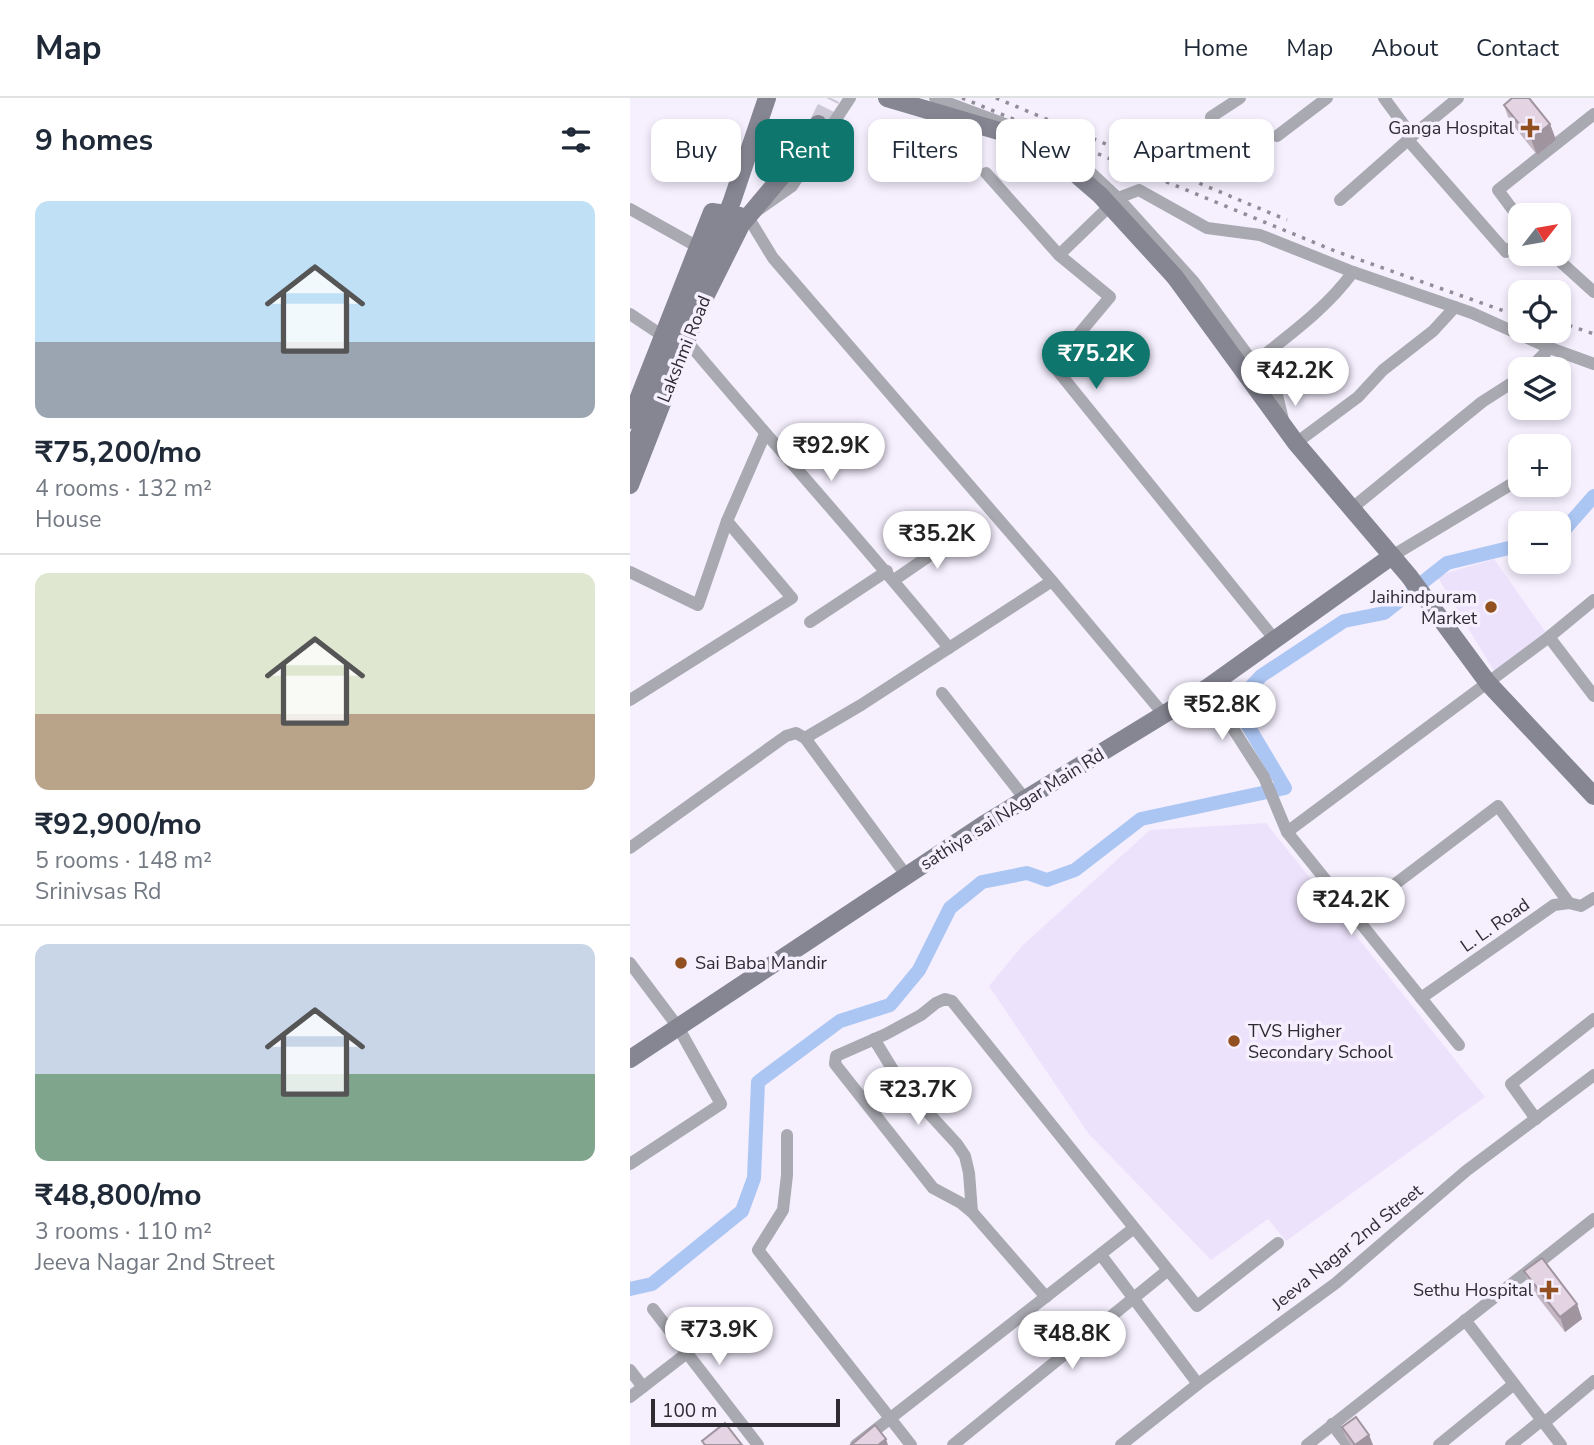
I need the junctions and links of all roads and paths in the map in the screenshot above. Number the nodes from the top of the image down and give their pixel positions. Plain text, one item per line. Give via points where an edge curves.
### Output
1 (766, 98) edge
2 (850, 98) edge
3 (887, 98) edge
4 (935, 98) edge
5 (1240, 98) edge
6 (1327, 98) edge
7 (1384, 98) edge
8 (1458, 98) edge
9 (1594, 114) edge
10 (1211, 117) dead end
11 (1277, 136) dead end
12 (1410, 138) junction
13 (986, 173) dead end
14 (777, 182) edge
15 (1118, 198) junction
16 (1340, 200) dead end
17 (1508, 204) edge
18 (630, 209) edge
19 (748, 216) junction
20 (698, 247) junction
21 (1508, 250) edge
22 (1059, 255) junction
23 (1565, 266) edge
24 (1353, 272) junction
25 (1594, 292) edge
26 (1455, 307) junction
27 (630, 314) edge
28 (663, 336) junction
29 (686, 340) junction
30 (1550, 348) junction
31 (1541, 357) edge
32 (1254, 363) junction
33 (1594, 364) edge
34 (1508, 385) edge
35 (630, 420) edge
36 (1285, 427) junction
37 (765, 434) junction
38 (1296, 443) junction
39 (630, 457) edge
40 (630, 485) edge
41 (1508, 487) edge
42 (1351, 509) junction
43 (727, 521) junction
44 (961, 534) dead end
45 (1392, 556) junction
46 (630, 572) edge
47 (891, 576) junction
48 (1052, 581) junction
49 (1594, 600) edge
50 (810, 622) dead end
51 (1549, 637) junction
52 (1276, 641) junction
53 (949, 648) junction
54 (1488, 682) junction
55 (1208, 688) junction
56 (942, 693) dead end
57 (1594, 696) edge
58 (630, 700) edge
59 (1165, 716) junction
60 (805, 738) junction
61 (1591, 785) edge
62 (1026, 799) junction
63 (1287, 832) junction
64 (630, 848) edge
65 (906, 875) junction
66 (1594, 898) edge
67 (1569, 903) junction
68 (1353, 913) junction
69 (630, 963) edge
70 (1422, 998) junction
71 (1594, 1018) edge
72 (678, 1027) junction
73 (874, 1039) junction
74 (1459, 1045) dead end
75 (630, 1059) edge
76 (1594, 1075) edge
77 (1536, 1119) junction
78 (787, 1135) dead end
79 (630, 1164) edge
80 (972, 1212) junction
81 (1594, 1219) edge
82 (1134, 1228) junction
83 (1278, 1243) dead end
84 (1101, 1255) junction
85 (1168, 1270) junction
86 (1046, 1297) junction
87 (1134, 1299) junction
88 (653, 1309) dead end
89 (1465, 1320) junction
90 (687, 1353) junction
91 (630, 1370) edge
92 (1594, 1381) edge
93 (1198, 1384) junction
94 (1514, 1384) junction
95 (643, 1387) junction
96 (630, 1397) edge
97 (890, 1418) junction
98 (1543, 1422) junction
99 (1332, 1424) junction
100 (758, 1445) edge
101 (856, 1445) edge
102 (911, 1445) edge
103 (953, 1445) edge
104 (1121, 1445) edge
105 (1307, 1445) edge
106 (1348, 1445) edge
107 (1439, 1445) edge
108 (1511, 1445) edge
109 (1560, 1445) edge

1 - 39 street, bridge via 732,201
2 - 19 street via 792,186
3 - 36 street, bridge via 999,131 1056,157 1100,195 1175,277
4 - 15 street via 1048,143 1085,167
5 - 10 street
6 - 11 street
7 - 12 street
8 - 12 street
9 - 17 street via 1497,190
12 - 16 street
12 - 21 street
13 - 22 street
14 - 19 street, Lakshmi Road
15 - 22 street
15 - 24 street via 1139,190 1207,228 1260,235
15 - 32 street via 1194,282
18 - 20 street
19 - 20 street, Lakshmi Road via 712,212
19 - 29 street, Lakshmi Road
19 - 48 street via 773,258
20 - 28 street, Lakshmi Road
22 - 52 street via 1110,297 1054,365
23 - 25 street
24 - 26 street
24 - 32 street via 1319,311
26 - 30 street
26 - 38 street via 1359,397
27 - 28 street
28 - 35 street, Lakshmi Road
29 - 37 street
29 - 40 street, Lakshmi Road
30 - 31 street
30 - 33 street
32 - 36 street via 1277,395
34 - 42 street
36 - 38 street
37 - 43 street
37 - 47 street
38 - 42 street
41 - 45 street
42 - 45 street
43 - 46 street via 698,605
43 - 58 street via 792,598
44 - 47 street
45 - 52 street, sathiya sai NAgar Main Rd
45 - 54 street
47 - 50 street
47 - 53 street
48 - 53 street
48 - 59 street
49 - 51 street
51 - 54 street
51 - 57 street
52 - 55 street, sathiya sai NAgar Main Rd
53 - 60 street
54 - 61 street
54 - 63 street
55 - 59 street, sathiya sai NAgar Main Rd
55 - 63 street via 1264,777
56 - 62 street
59 - 62 street, sathiya sai NAgar Main Rd
60 - 64 street via 796,733 786,736
60 - 65 street
62 - 65 street, sathiya sai NAgar Main Rd
63 - 68 street
65 - 72 street, sathiya sai NAgar Main Rd
66 - 67 street, L. L. Road via 1581,906
67 - 68 street via 1498,806
67 - 70 street, L. L. Road via 1554,905
68 - 70 street
69 - 72 street
70 - 74 street
71 - 77 street via 1511,1084
72 - 75 street, sathiya sai NAgar Main Rd
72 - 79 street via 721,1104
73 - 80 street via 901,1083 965,1156
73 - 80 street via 841,1052 835,1064 933,1188
73 - 82 street via 936,1003 952,1001
76 - 77 street, Jeeva Nagar 2nd Street
77 - 93 street, Jeeva Nagar 2nd Street via 1466,1171 1336,1283
78 - 97 street via 783,1210 758,1250
80 - 86 street
81 - 89 street
82 - 84 street
82 - 85 street
83 - 85 street via 1197,1306
84 - 86 street
84 - 87 street
85 - 87 street
86 - 97 street
87 - 93 street
87 - 103 street
88 - 90 street
89 - 94 street
89 - 99 street
90 - 95 street
90 - 100 street via 739,1429
91 - 95 street
92 - 98 street
93 - 104 street, Jeeva Nagar 2nd Street
94 - 98 street
94 - 107 street
95 - 96 street
97 - 101 street
97 - 102 street
98 - 108 street
98 - 109 street
99 - 105 street
99 - 106 street

